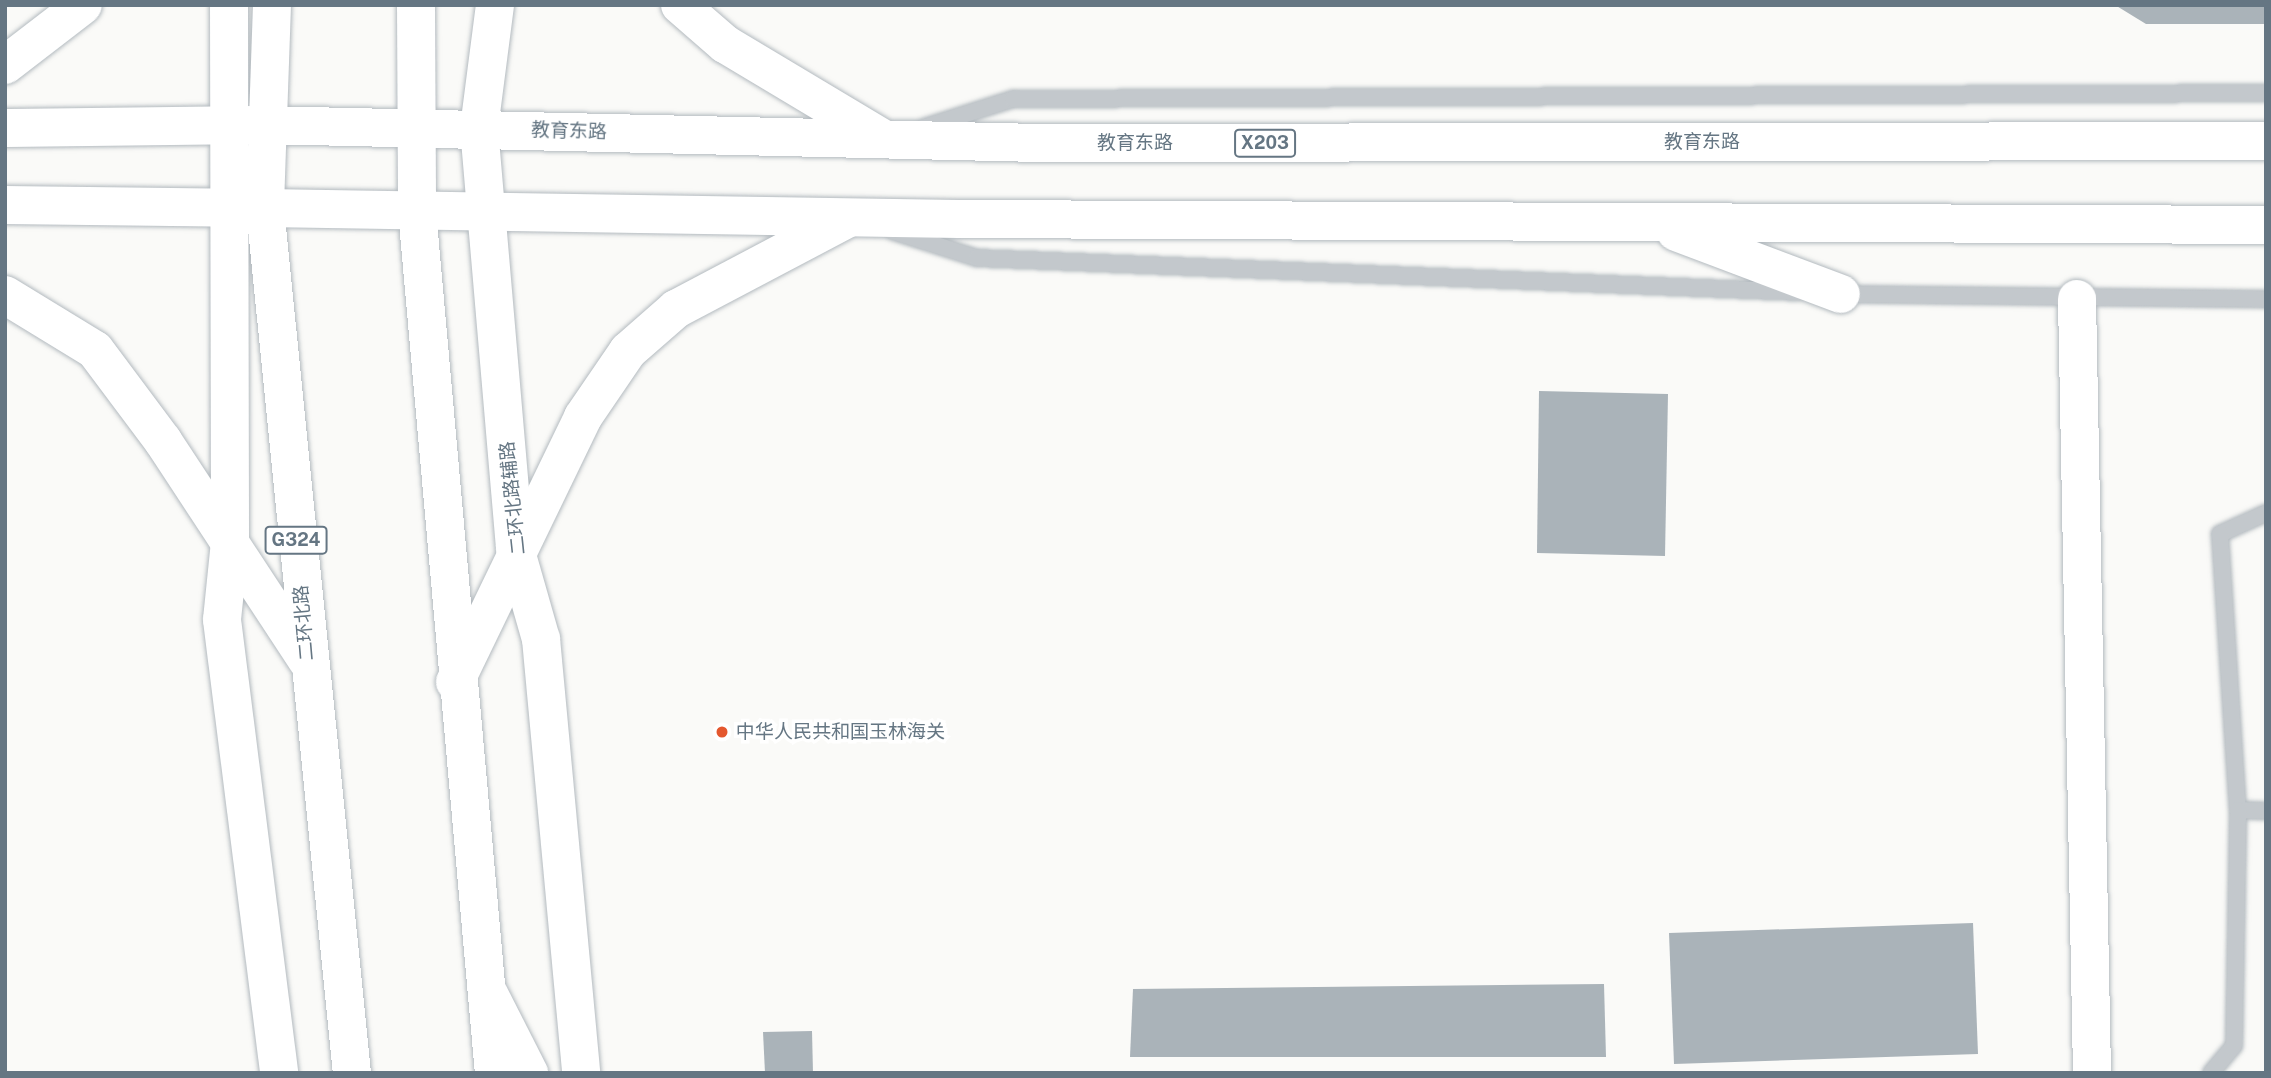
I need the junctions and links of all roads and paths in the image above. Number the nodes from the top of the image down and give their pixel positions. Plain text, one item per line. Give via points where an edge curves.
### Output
1 (83, 5) edge
2 (229, 5) edge
3 (272, 5) edge
4 (416, 5) edge
5 (495, 5) edge
6 (680, 5) edge
7 (5, 65) edge
8 (2266, 93) edge
9 (247, 125) junction
10 (5, 128) edge
11 (414, 128) junction
12 (479, 128) junction
13 (885, 140) junction
14 (2266, 141) edge
15 (5, 205) edge
16 (247, 208) junction
17 (417, 211) junction
18 (488, 212) junction
19 (850, 218) junction
20 (1651, 223) junction
21 (2266, 225) edge
22 (1841, 294) junction
23 (5, 295) edge
24 (2077, 299) junction
25 (2266, 299) edge
26 (2266, 513) edge
27 (230, 542) junction
28 (515, 548) junction
29 (307, 660) junction
30 (455, 681) junction
31 (2238, 810) junction
32 (2266, 811) edge
33 (486, 987) junction
34 (279, 1073) edge
35 (352, 1073) edge
36 (494, 1073) edge
37 (529, 1073) edge
38 (581, 1073) edge
39 (2092, 1073) edge
40 (2211, 1073) edge

1 - 7 main road
2 - 9 main road
3 - 9 main road, 二环北路 / G324
4 - 11 main road
5 - 12 main road, 二环北路辅路
6 - 13 main road via 725,44
8 - 13 lane via 1013,99
9 - 10 main road, 教育东路
9 - 11 main road, 教育东路 / X203
9 - 16 main road, 二环北路 / G324
11 - 12 main road, 教育东路 / X203
11 - 17 main road
12 - 13 main road, 教育东路 / X203
12 - 18 main road, 二环北路辅路
13 - 14 main road, 教育东路 / X203
15 - 16 main road
16 - 17 main road
16 - 27 main road
16 - 29 main road, 二环北路 / G324
17 - 18 main road
17 - 30 main road
18 - 19 main road
18 - 28 main road, 二环北路辅路
19 - 20 main road
19 - 22 lane via 977,258
19 - 28 main road via 676,309 628,351 583,417
20 - 21 main road
20 - 22 main road
22 - 24 lane
23 - 27 main road via 95,349
24 - 25 lane
24 - 39 main road
26 - 31 lane via 2220,534
27 - 29 main road
27 - 34 main road via 222,620
28 - 30 main road
28 - 38 main road, 二环北路辅路 via 541,639
29 - 35 main road, 二环北路 / G324
30 - 33 main road
31 - 32 lane
31 - 40 lane via 2234,1046
33 - 36 main road
33 - 37 main road

